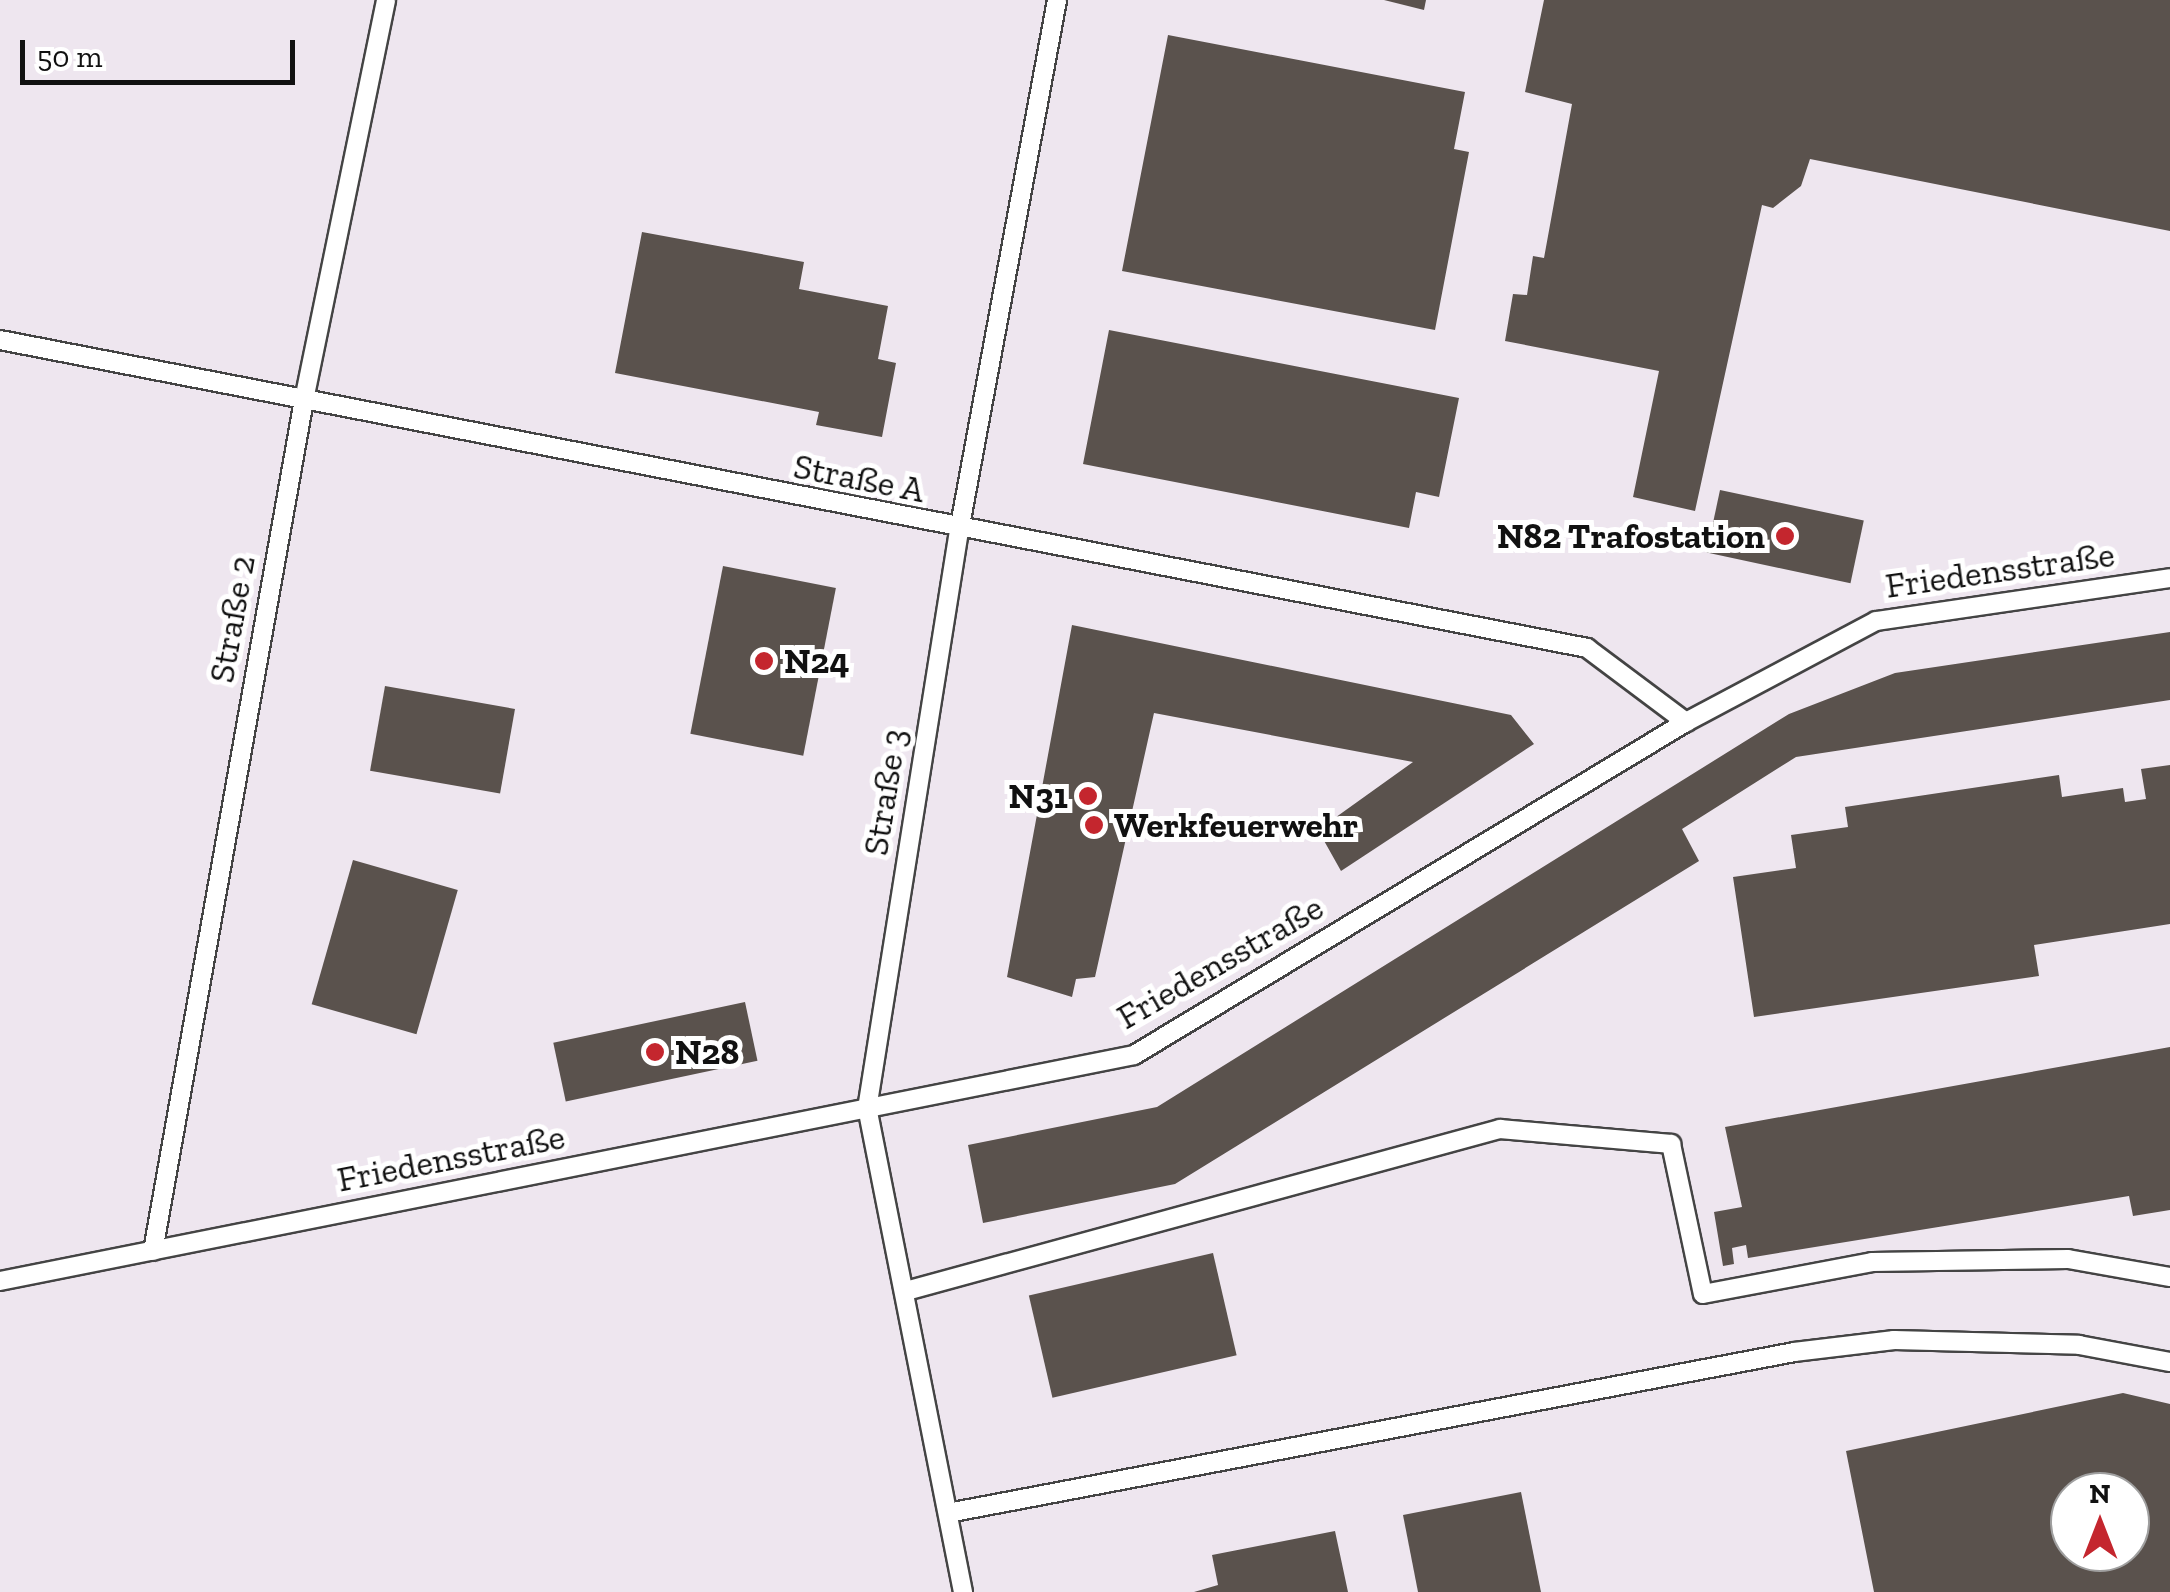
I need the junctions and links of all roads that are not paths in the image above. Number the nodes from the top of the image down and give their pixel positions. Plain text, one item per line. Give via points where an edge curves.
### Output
1 (386, 0) edge
2 (1057, 0) edge
3 (0, 340) edge
4 (304, 400) junction
5 (959, 531) junction
6 (2170, 578) edge
7 (1686, 722) junction
8 (866, 1109) junction
9 (153, 1251) junction
10 (2170, 1277) edge
11 (0, 1281) edge
12 (906, 1290) junction
13 (2170, 1362) edge
14 (948, 1513) junction
15 (963, 1592) edge

1 - 4 lane, Straße 2
2 - 5 lane, Straße 3
3 - 4 lane, Straße A
4 - 5 lane, Straße A
4 - 9 lane, Straße 2
5 - 7 lane, Straße A via 1587,648
5 - 8 lane, Straße 3
6 - 7 lane, Friedensstraße via 1876,621
7 - 8 lane, Friedensstraße via 1134,1055
8 - 9 lane, Friedensstraße
8 - 12 lane, Straße 3
9 - 11 lane, Friedensstraße
10 - 12 lane via 2068,1259 1872,1262 1703,1294 1671,1144 1500,1128
12 - 14 lane, Straße 3
13 - 14 lane via 2080,1345 1894,1340 1794,1352
14 - 15 lane, Straße 3

